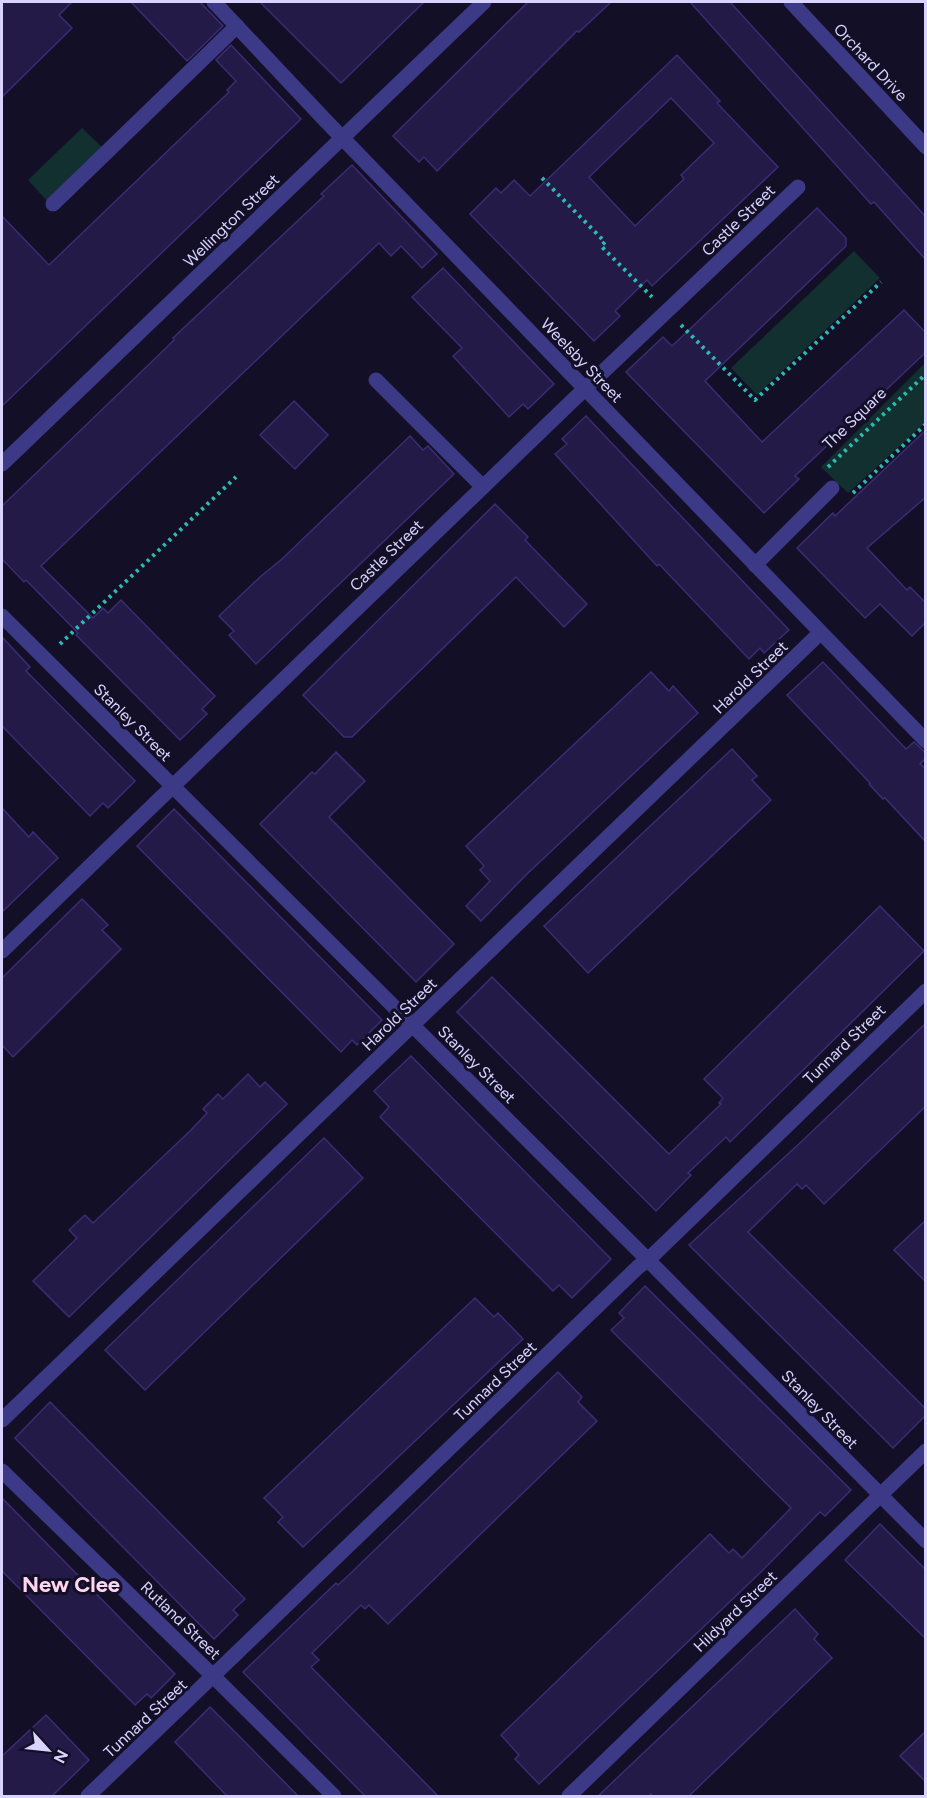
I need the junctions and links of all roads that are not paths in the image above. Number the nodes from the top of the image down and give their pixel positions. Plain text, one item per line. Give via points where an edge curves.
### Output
1 (484, 2) edge
2 (791, 2) edge
3 (224, 5) edge
4 (237, 26) junction
5 (344, 138) junction
6 (926, 147) edge
7 (798, 187) dead end
8 (53, 204) dead end
9 (376, 380) dead end
10 (585, 390) junction
11 (2, 464) edge
12 (483, 487) junction
13 (832, 488) road end
14 (754, 565) junction
15 (2, 616) edge
16 (820, 633) junction
17 (926, 741) edge
18 (172, 786) junction
19 (2, 951) edge
20 (926, 991) edge
21 (413, 1026) junction
22 (648, 1260) junction
23 (2, 1420) edge
24 (926, 1451) edge
25 (2, 1472) edge
26 (880, 1496) junction
27 (926, 1541) edge
28 (214, 1677) junction
29 (88, 1797) edge
30 (334, 1797) edge
31 (569, 1797) edge

1 - 5 street, Wellington Street
2 - 6 street, Orchard Drive
3 - 4 street, Weelsby Street
4 - 5 street, Weelsby Street
4 - 8 street
5 - 10 street, Weelsby Street
5 - 11 street, Wellington Street
7 - 10 street, Castle Street
9 - 12 street
10 - 12 street, Castle Street
10 - 14 street, Weelsby Street
12 - 18 street, Castle Street
13 - 14 street
14 - 16 street, Weelsby Street
15 - 18 street, Stanley Street
16 - 17 street, Weelsby Street
16 - 21 street, Harold Street
18 - 19 street, Castle Street
18 - 21 street, Stanley Street
20 - 22 street, Tunnard Street
21 - 22 street, Stanley Street
21 - 23 street, Harold Street
22 - 26 street, Stanley Street
22 - 28 street, Tunnard Street
24 - 26 street, Hildyard Street
25 - 28 street, Rutland Street
26 - 27 street, Stanley Street
26 - 31 street, Hildyard Street
28 - 29 street, Tunnard Street
28 - 30 street, Rutland Street

